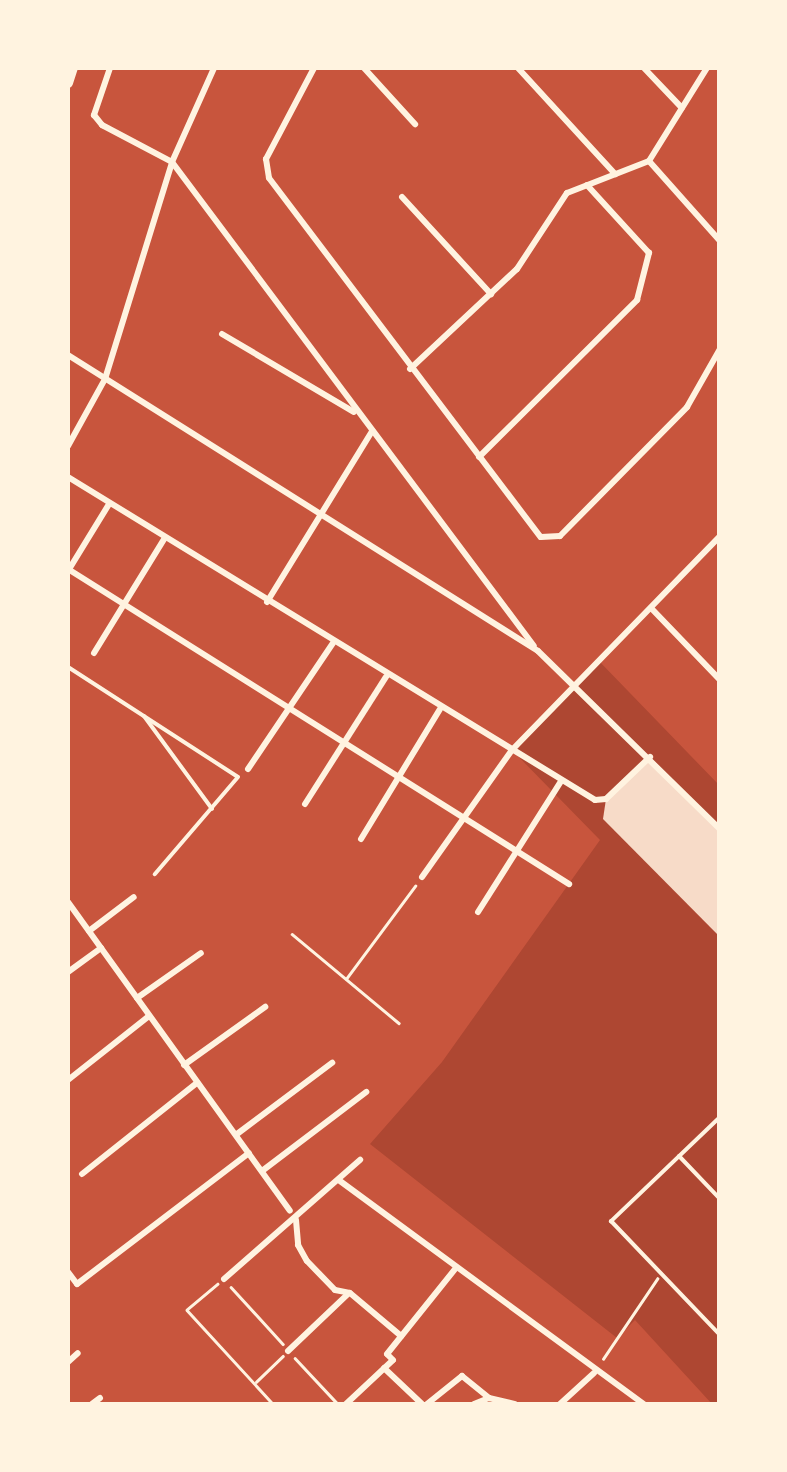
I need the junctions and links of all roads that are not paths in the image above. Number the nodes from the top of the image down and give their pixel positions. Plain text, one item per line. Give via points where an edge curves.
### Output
1 (73, 68) edge
2 (110, 68) edge
3 (214, 68) edge
4 (314, 68) edge
5 (364, 68) edge
6 (518, 68) edge
7 (644, 68) edge
8 (707, 68) edge
9 (68, 82) edge
10 (682, 108) junction
11 (415, 124) dead end
12 (649, 161) junction
13 (172, 162) junction
14 (615, 174) junction
15 (587, 185) junction
16 (402, 197) dead end
17 (720, 241) edge
18 (491, 294) junction
19 (222, 334) dead end
20 (720, 350) edge
21 (68, 355) edge
22 (410, 369) junction
23 (105, 379) junction
24 (359, 415) junction
25 (372, 431) junction
26 (68, 446) edge
27 (479, 457) junction
28 (68, 477) edge
29 (110, 504) junction
30 (320, 516) junction
31 (719, 538) edge
32 (164, 539) junction
33 (68, 570) edge
34 (267, 602) junction
35 (124, 604) junction
36 (651, 608) junction
37 (332, 644) junction
38 (538, 651) junction
39 (94, 653) dead end
40 (68, 667) edge
41 (386, 677) junction
42 (719, 677) edge
43 (575, 682) junction
44 (440, 709) junction
45 (290, 710) junction
46 (141, 712) junction
47 (342, 743) junction
48 (512, 750) junction
49 (650, 757) junction
50 (248, 770) dead end
51 (398, 779) junction
52 (561, 781) junction
53 (305, 804) dead end
54 (213, 810) junction
55 (461, 819) junction
56 (720, 828) edge
57 (361, 840) dead end
58 (515, 852) junction
59 (154, 874) dead end
60 (422, 877) road end
61 (569, 884) dead end
62 (134, 897) dead end
63 (68, 902) edge
64 (478, 912) dead end
65 (88, 931) junction
66 (101, 948) junction
67 (201, 953) dead end
68 (68, 972) edge
69 (137, 998) junction
70 (265, 1007) dead end
71 (149, 1016) junction
72 (332, 1063) dead end
73 (184, 1065) junction
74 (68, 1080) edge
75 (197, 1083) junction
76 (366, 1092) dead end
77 (720, 1117) edge
78 (236, 1134) junction
79 (249, 1153) junction
80 (679, 1156) junction
81 (360, 1160) dead end
82 (262, 1171) junction
83 (82, 1174) dead end
84 (340, 1181) junction
85 (720, 1199) edge
86 (290, 1212) dead end
87 (296, 1220) junction
88 (455, 1269) junction
89 (68, 1272) edge
90 (224, 1279) road end
91 (350, 1293) junction
92 (401, 1336) junction
93 (720, 1336) edge
94 (288, 1351) road end
95 (78, 1353) dead end
96 (68, 1362) edge
97 (384, 1368) junction
98 (594, 1373) junction
99 (100, 1398) dead end
100 (489, 1398) junction
101 (92, 1404) edge
102 (346, 1404) edge
103 (424, 1404) edge
104 (474, 1404) edge
105 (514, 1404) edge
106 (560, 1404) edge
107 (644, 1404) edge

1 - 9 main road
2 - 13 street via 94,115
3 - 13 street
4 - 22 street via 266,160 269,178
5 - 11 street
6 - 14 street
7 - 10 street
8 - 10 street
10 - 12 street
12 - 14 street
12 - 17 street
13 - 23 street
13 - 24 street
14 - 15 street
15 - 18 street via 566,193 517,269
15 - 27 street via 649,254 637,300
16 - 18 street
18 - 22 street
19 - 24 street
20 - 27 street via 687,407 560,536 541,536
21 - 23 street
22 - 27 street
23 - 26 street
23 - 30 street
24 - 25 street
25 - 30 street
25 - 38 street
28 - 29 street
29 - 32 street
29 - 33 street
30 - 34 street
30 - 38 street
31 - 36 street
32 - 34 street
32 - 35 street
33 - 35 street
34 - 37 street
35 - 39 street
35 - 45 street
36 - 42 street
36 - 43 street
37 - 41 street
37 - 45 street
38 - 43 street
40 - 46 lane
41 - 44 street
41 - 47 street
43 - 48 street
43 - 49 street
44 - 48 street
44 - 51 street
45 - 47 street
45 - 50 street
46 - 54 lane
46 - 54 lane via 234,770 237,782
47 - 51 street
47 - 53 street
48 - 52 street
48 - 55 street
49 - 52 street via 601,801
49 - 56 street
51 - 55 street
51 - 57 street
52 - 58 street
54 - 59 lane
55 - 58 street
55 - 60 street
58 - 61 street
58 - 64 street
62 - 65 street
63 - 65 street
65 - 66 street
66 - 68 street
66 - 69 street
67 - 69 street
69 - 71 street
70 - 73 street
71 - 73 street
71 - 74 street
72 - 78 street
73 - 75 street
75 - 78 street
75 - 83 street
76 - 82 street
77 - 80 lane
78 - 79 street
79 - 82 street
79 - 89 street via 76,1284
80 - 85 lane
80 - 93 lane via 611,1221
81 - 84 street
82 - 86 street
84 - 87 street
84 - 88 street
87 - 90 street
87 - 91 street via 307,1261 335,1290
88 - 92 street
88 - 98 street
91 - 92 street
91 - 94 street
92 - 97 street
95 - 96 street
97 - 102 street
97 - 103 street
98 - 106 street
98 - 107 street
99 - 101 street
100 - 103 street via 462,1376
100 - 104 street
100 - 105 street

